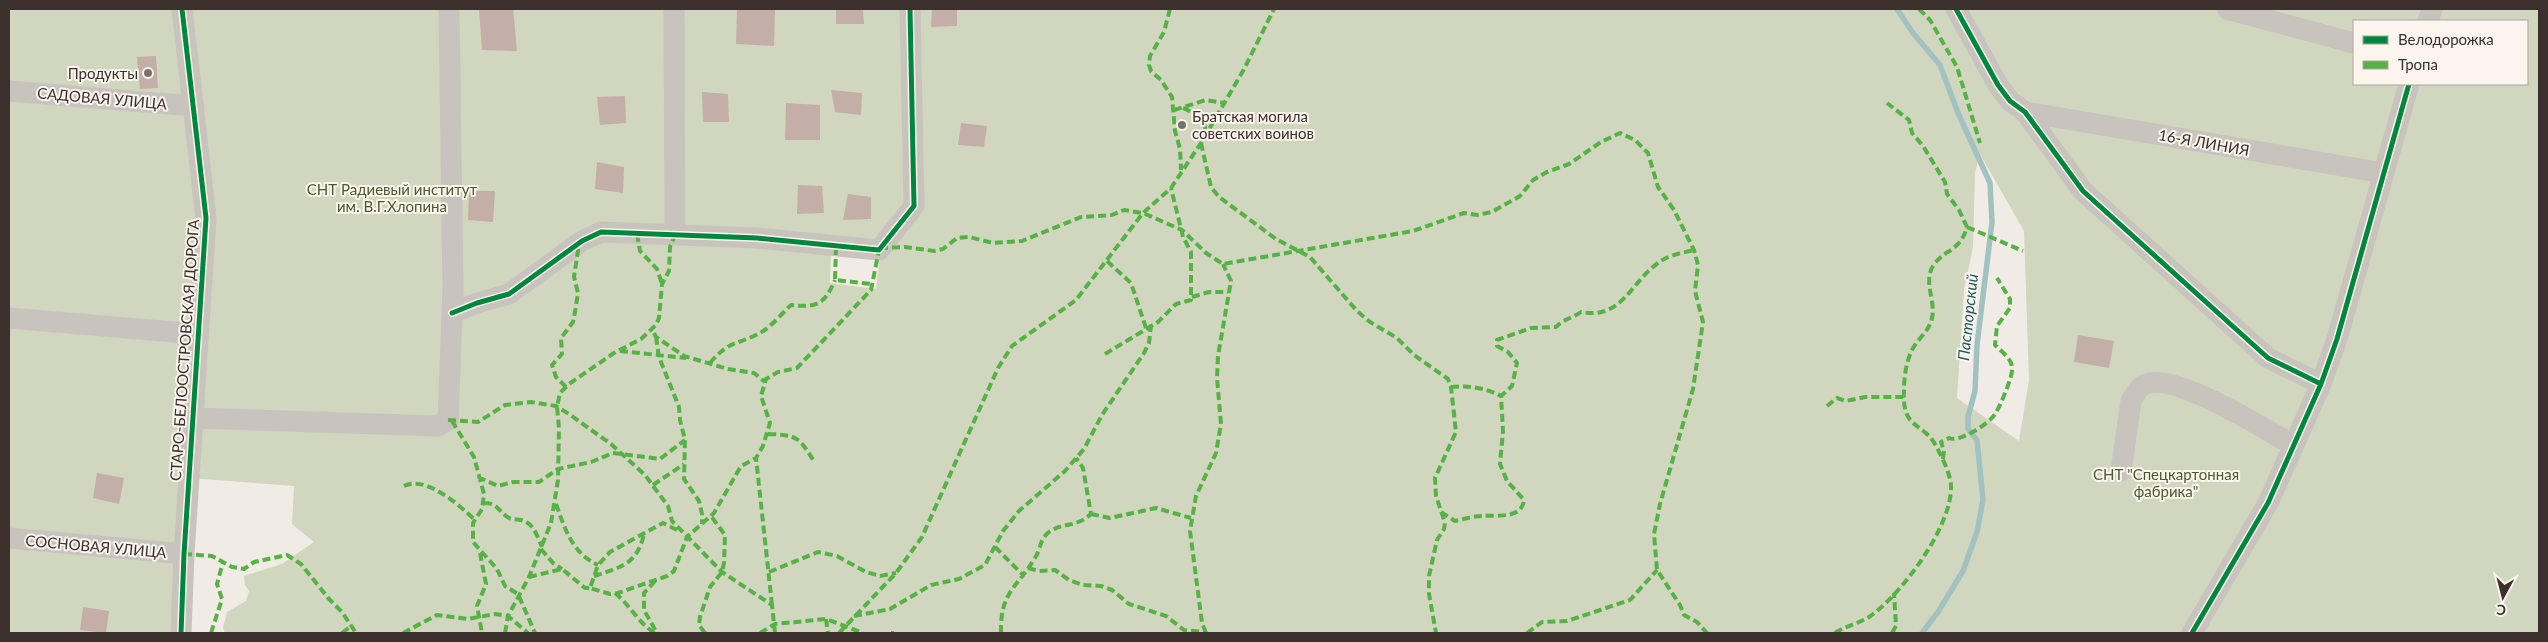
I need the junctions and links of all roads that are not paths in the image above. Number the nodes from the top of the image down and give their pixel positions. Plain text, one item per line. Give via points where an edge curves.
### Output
1 (182, 9) edge
2 (449, 9) edge
3 (674, 9) edge
4 (910, 9) edge
5 (1956, 9) edge
6 (2227, 9) edge
7 (2353, 42) edge
8 (2409, 85) edge
9 (9, 90) edge
10 (194, 106) junction
11 (2025, 112) junction
12 (2384, 173) junction
13 (675, 235) junction
14 (452, 313) junction
15 (9, 318) edge
16 (198, 334) junction
17 (2321, 384) junction
18 (193, 418) junction
19 (2294, 445) junction
20 (2121, 471) dead end
21 (9, 538) edge
22 (184, 554) junction
23 (181, 633) edge
24 (2192, 633) edge

1 - 10 street, СТАРО-БЕЛООСТРОВСКАЯ ДОРОГА
2 - 14 street
3 - 13 street
4 - 13 street via 914,206 879,250 757,238
5 - 11 street via 1998,85 2010,101
6 - 7 street
8 - 12 street
9 - 10 street, САДОВАЯ УЛИЦА
10 - 16 street, СТАРО-БЕЛООСТРОВСКАЯ ДОРОГА via 206,218
11 - 12 street, 16-Я ЛИНИЯ
11 - 17 street via 2083,191 2268,358
12 - 17 street
13 - 14 street via 601,232 582,241 509,294
14 - 18 street via 448,420 440,426
15 - 16 street
16 - 18 street, СТАРО-БЕЛООСТРОВСКАЯ ДОРОГА
17 - 19 street
18 - 22 street, СТАРО-БЕЛООСТРОВСКАЯ ДОРОГА
19 - 20 street via 2193,390 2159,382 2146,383 2131,401
19 - 24 street via 2268,503
21 - 22 street, СОСНОВАЯ УЛИЦА
22 - 23 street, СТАРО-БЕЛООСТРОВСКАЯ ДОРОГА

